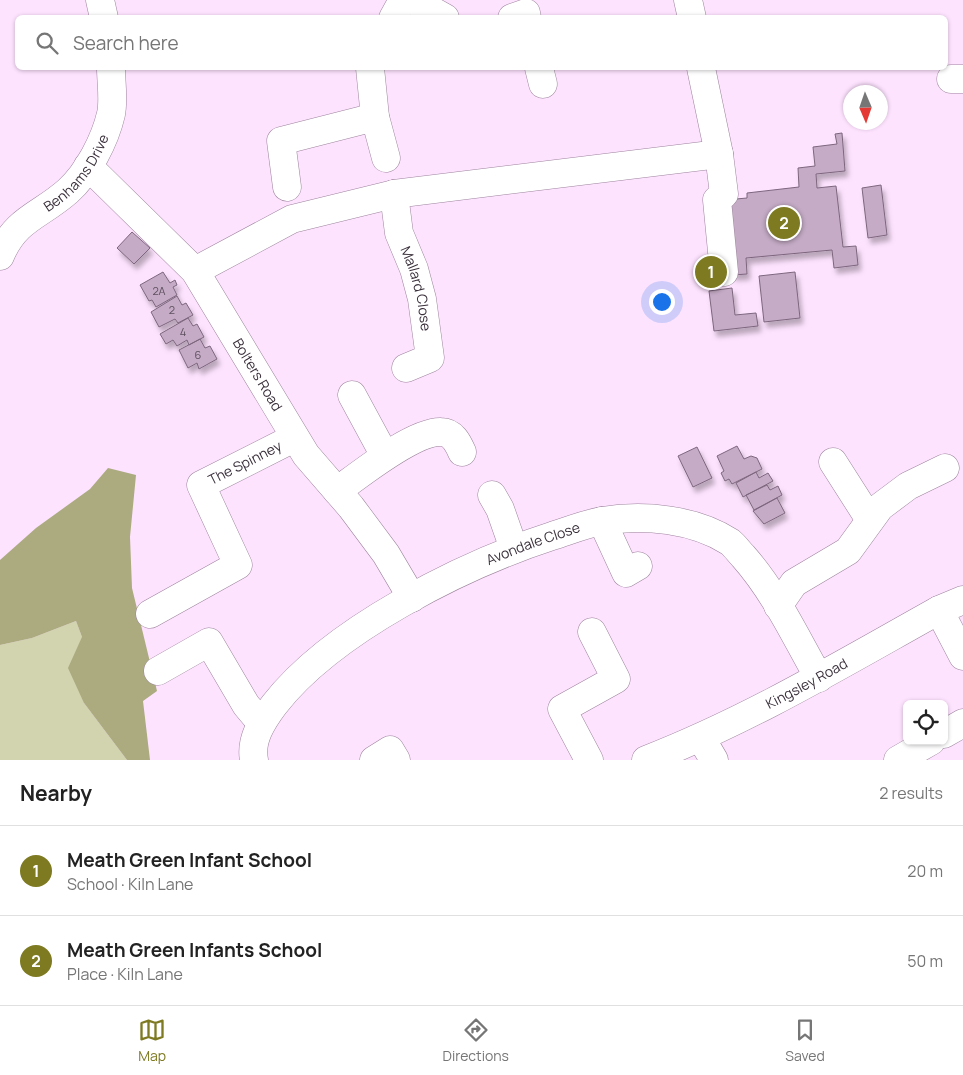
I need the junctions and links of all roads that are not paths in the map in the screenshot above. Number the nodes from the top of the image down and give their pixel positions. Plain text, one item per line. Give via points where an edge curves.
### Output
1 (100, 0) edge
2 (403, 0) edge
3 (413, 0) edge
4 (688, 0) edge
5 (103, 15) edge
6 (395, 15) edge
7 (440, 15) edge
8 (691, 15) edge
9 (111, 70) edge
10 (370, 70) edge
11 (708, 70) edge
12 (375, 117) junction
13 (718, 148) junction
14 (386, 158) dead end
15 (88, 166) junction
16 (287, 186) dead end
17 (394, 194) junction
18 (0, 256) edge
19 (195, 271) junction
20 (724, 272) dead end
21 (429, 360) dead end
22 (352, 395) dead end
23 (294, 438) junction
24 (462, 452) dead end
25 (385, 456) junction
26 (833, 462) dead end
27 (945, 468) dead end
28 (337, 491) junction
29 (492, 495) dead end
30 (870, 520) junction
31 (602, 521) junction
32 (514, 549) junction
33 (638, 566) dead end
34 (412, 598) junction
35 (963, 600) edge
36 (778, 606) junction
37 (939, 610) junction
38 (150, 614) dead end
39 (592, 632) dead end
40 (963, 656) edge
41 (158, 671) dead end
42 (819, 678) junction
43 (261, 723) junction
44 (963, 723) edge
45 (948, 732) edge
46 (924, 745) edge
47 (708, 749) edge
48 (254, 760) edge
49 (374, 760) edge
50 (396, 760) edge
51 (589, 760) edge
52 (646, 760) edge
53 (898, 760) edge

1 - 5 street
2 - 6 street
3 - 7 street
4 - 8 street
9 - 15 street, Benhams Drive via 111,113 103,138
10 - 12 street
11 - 13 street
12 - 14 street
12 - 16 street via 281,140
13 - 17 street
13 - 20 street via 724,194 717,200
15 - 18 street, Benhams Drive via 69,190 24,221 7,239
15 - 19 street, Bolters Road
17 - 19 street via 292,219
17 - 21 street, Mallard Close via 399,233 422,299
19 - 23 street, Bolters Road
22 - 25 street
23 - 28 street, Bolters Road
23 - 38 street, The Spinney via 201,486 238,565
24 - 25 street via 454,437 441,432 420,438
25 - 28 street
26 - 30 street
27 - 30 street via 908,486 880,507
28 - 34 street, Bolters Road via 386,554
29 - 32 street
30 - 36 street via 848,551 794,583
31 - 32 street, Avondale Close
31 - 33 street via 626,573
31 - 36 street, Avondale Close via 643,518 693,525 731,543 762,578
32 - 34 street, Avondale Close
34 - 43 street, Avondale Close via 323,656 284,693
35 - 37 street, Kingsley Road
36 - 42 street, Avondale Close
37 - 40 street
37 - 42 street, Kingsley Road
39 - 51 street via 616,679 562,709
41 - 43 street via 209,642 246,705
42 - 47 street, Kingsley Road
43 - 48 street, Avondale Close via 252,750
44 - 45 street
46 - 53 street
47 - 52 street, Kingsley Road
49 - 50 street via 390,750

